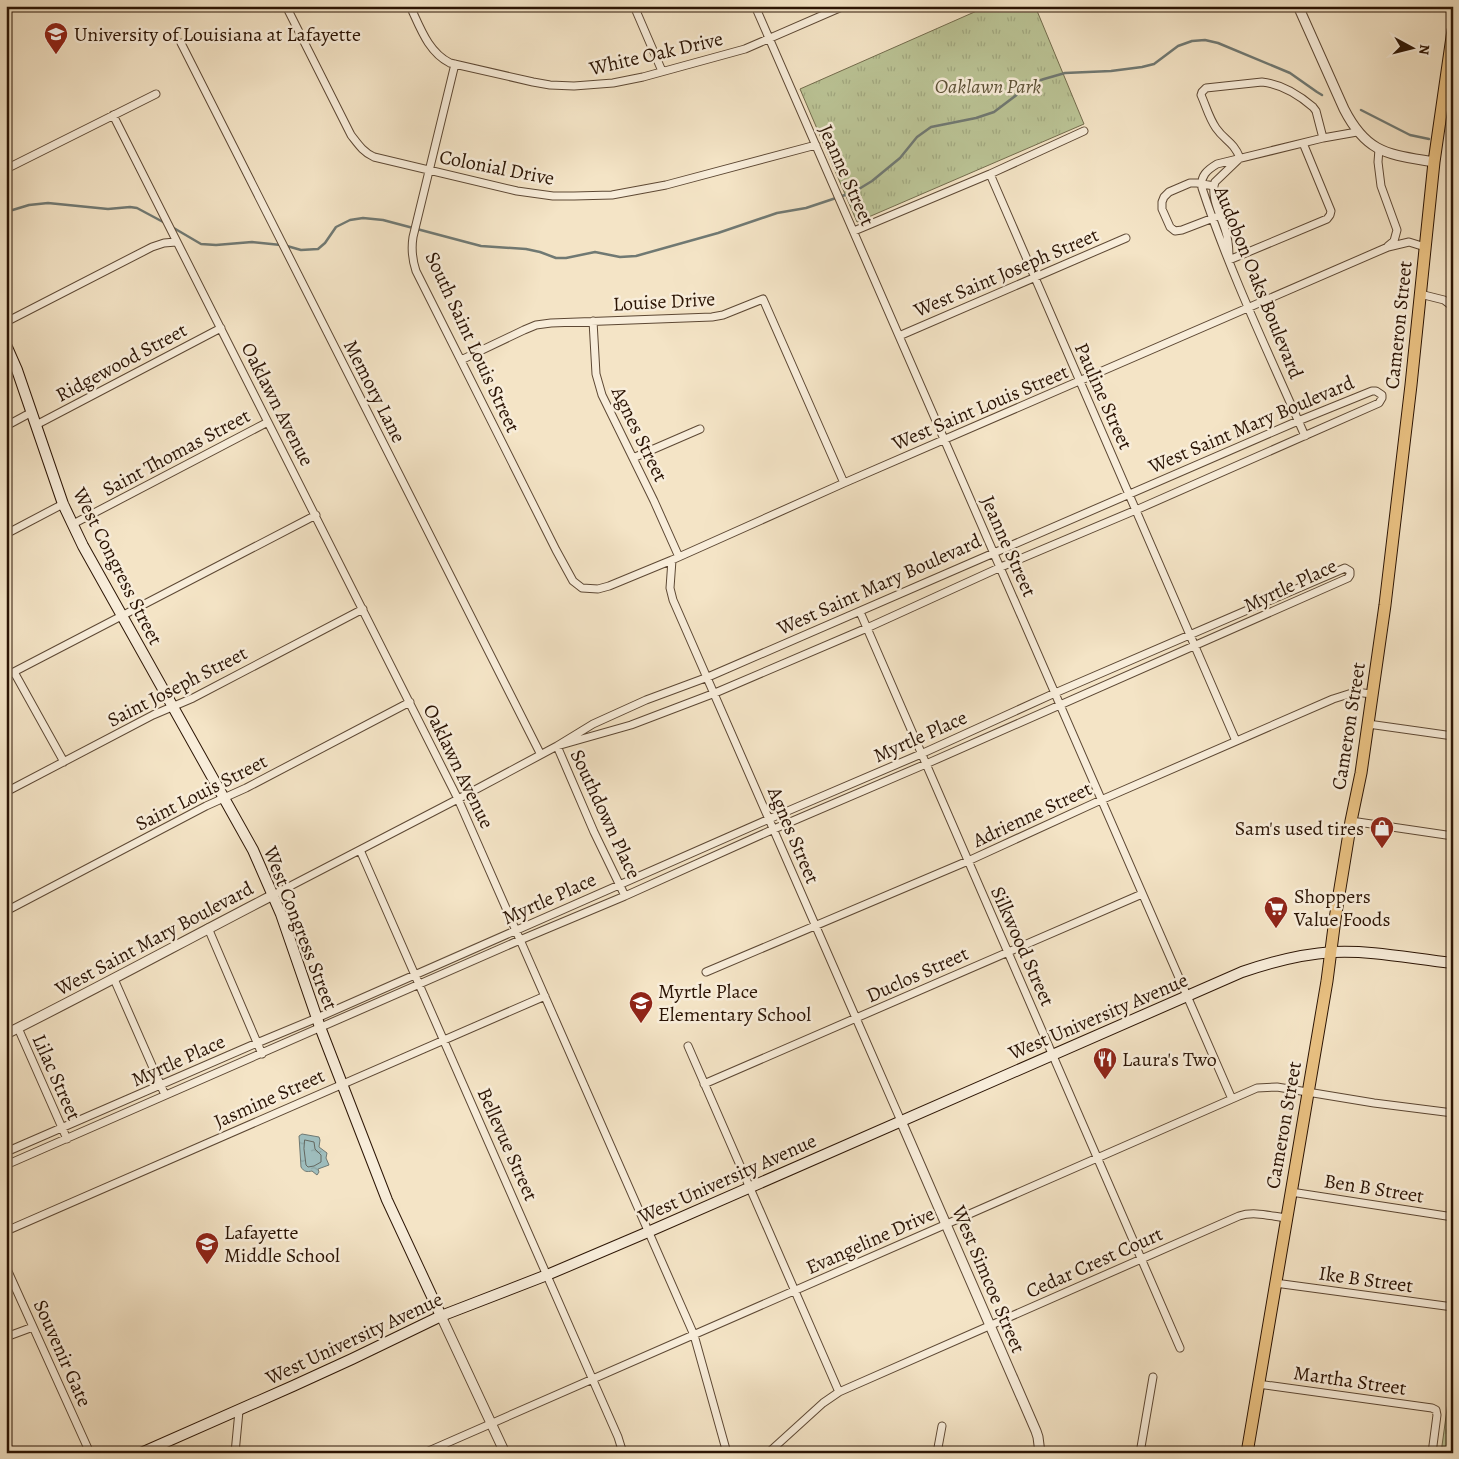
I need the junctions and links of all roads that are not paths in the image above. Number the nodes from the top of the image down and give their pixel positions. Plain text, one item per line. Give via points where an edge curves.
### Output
1 (286, 6) edge
2 (410, 6) edge
3 (634, 6) edge
4 (755, 6) edge
5 (844, 6) edge
6 (1298, 6) edge
7 (1453, 30) edge
8 (769, 38) junction
9 (181, 43) dead end
10 (455, 64) junction
11 (662, 71) junction
12 (156, 94) dead end
13 (113, 115) junction
14 (1084, 131) dead end
15 (1357, 132) junction
16 (1323, 138) junction
17 (1303, 143) junction
18 (816, 145) junction
19 (1379, 149) junction
20 (1240, 158) junction
21 (1434, 162) junction
22 (6, 169) edge
23 (429, 171) junction
24 (990, 174) junction
25 (1201, 183) junction
26 (1214, 186) junction
27 (1221, 215) junction
28 (1212, 218) junction
29 (854, 231) junction
30 (1126, 238) dead end
31 (176, 242) junction
32 (1388, 247) junction
33 (1425, 247) junction
34 (1229, 260) junction
35 (1034, 277) junction
36 (1420, 294) junction
37 (1453, 307) edge
38 (1248, 308) junction
39 (593, 321) junction
40 (6, 322) edge
41 (222, 328) junction
42 (899, 336) junction
43 (6, 346) edge
44 (461, 360) junction
45 (1080, 381) junction
46 (32, 412) junction
47 (1298, 421) junction
48 (268, 422) junction
49 (36, 425) junction
50 (6, 426) edge
51 (700, 429) dead end
52 (1305, 436) junction
53 (945, 440) junction
54 (633, 458) junction
55 (844, 483) junction
56 (1130, 495) junction
57 (64, 504) junction
58 (1136, 510) junction
59 (316, 515) junction
60 (73, 524) junction
61 (6, 534) edge
62 (994, 553) junction
63 (675, 558) junction
64 (1001, 567) junction
65 (582, 588) joint
66 (362, 608) junction
67 (860, 612) junction
68 (122, 616) junction
69 (867, 628) junction
70 (1191, 635) junction
71 (1196, 646) junction
72 (14, 672) junction
73 (6, 676) edge
74 (708, 677) junction
75 (715, 693) junction
76 (1055, 693) junction
77 (1372, 694) junction
78 (410, 702) junction
79 (1060, 704) junction
80 (172, 707) junction
81 (1368, 724) junction
82 (1453, 736) edge
83 (1236, 741) junction
84 (557, 746) junction
85 (540, 753) junction
86 (921, 754) junction
87 (64, 762) junction
88 (926, 764) junction
89 (6, 792) edge
90 (223, 798) junction
91 (458, 799) junction
92 (1101, 800) junction
93 (769, 819) junction
94 (1351, 822) junction
95 (774, 829) junction
96 (1453, 836) edge
97 (360, 850) junction
98 (968, 861) junction
99 (620, 884) junction
100 (1142, 894) junction
101 (273, 895) junction
102 (625, 896) junction
103 (6, 911) edge
104 (815, 926) junction
105 (208, 928) junction
106 (516, 930) junction
107 (520, 940) junction
108 (1008, 952) junction
109 (1331, 952) junction
110 (1453, 963) edge
111 (706, 972) dead end
112 (415, 974) junction
113 (114, 979) junction
114 (420, 985) junction
115 (545, 996) junction
116 (1187, 996) junction
117 (856, 1018) junction
118 (319, 1022) junction
119 (18, 1028) junction
120 (6, 1034) edge
121 (444, 1040) junction
122 (256, 1043) junction
123 (688, 1046) dead end
124 (262, 1054) junction
125 (1052, 1054) junction
126 (343, 1084) junction
127 (704, 1084) junction
128 (161, 1085) junction
129 (1308, 1092) junction
130 (165, 1095) junction
131 (1232, 1099) junction
132 (1453, 1113) edge
133 (901, 1121) junction
134 (62, 1128) junction
135 (67, 1139) junction
136 (6, 1152) edge
137 (1097, 1158) junction
138 (6, 1165) edge
139 (750, 1188) junction
140 (1290, 1192) junction
141 (1453, 1217) edge
142 (1286, 1218) junction
143 (946, 1224) junction
144 (6, 1231) edge
145 (648, 1232) junction
146 (1141, 1259) junction
147 (6, 1266) edge
148 (547, 1275) junction
149 (1275, 1283) junction
150 (794, 1291) junction
151 (1453, 1308) edge
152 (441, 1316) junction
153 (989, 1326) junction
154 (32, 1327) junction
155 (694, 1335) junction
156 (6, 1337) edge
157 (1180, 1348) dead end
158 (1152, 1377) dead end
159 (592, 1378) junction
160 (1258, 1384) junction
161 (839, 1392) junction
162 (239, 1411) junction
163 (491, 1424) junction
164 (942, 1426) dead end
165 (90, 1453) edge
166 (141, 1453) edge
167 (235, 1453) edge
168 (424, 1453) edge
169 (505, 1453) edge
170 (623, 1453) edge
171 (727, 1453) edge
172 (768, 1453) edge
173 (937, 1453) edge
174 (1040, 1453) edge
175 (1140, 1453) edge
176 (1247, 1453) edge
177 (1432, 1453) edge

1 - 23 street, Colonial Drive via 359,147 374,157
2 - 10 street, White Oak Drive via 432,49 441,58
3 - 11 street
4 - 8 street, Jeanne Street
5 - 8 street, White Oak Drive
6 - 15 street
7 - 21 main road, Cameron Street
8 - 11 street, White Oak Drive via 746,49
8 - 18 street, Jeanne Street
9 - 85 street, Memory Lane
10 - 11 street, White Oak Drive via 533,82 574,86 613,84
10 - 23 street, South Saint Louis Street
12 - 13 street
13 - 22 street
13 - 31 street, Oaklawn Avenue
14 - 24 street
15 - 16 street
15 - 19 street
16 - 17 street
16 - 20 street via 1316,112 1285,87 1262,82 1206,88 1201,95 1214,125 1235,146
17 - 20 street
17 - 34 street via 1330,215
18 - 23 street, Colonial Drive via 666,185 597,196 553,196 517,191
18 - 29 street, Jeanne Street
19 - 21 street
19 - 32 street via 1381,186 1397,230 1396,238
20 - 25 street via 1217,164 1204,174
20 - 26 street
21 - 33 main road, Cameron Street
23 - 44 street, South Saint Louis Street via 413,237 412,255 416,271
24 - 29 street
24 - 35 street, Pauline Street
25 - 26 street
25 - 28 street, Audobon Oaks Boulevard
25 - 28 street via 1190,183 1169,192 1164,196 1162,209 1175,231
26 - 27 street
27 - 28 street
27 - 34 street
28 - 34 street, Audobon Oaks Boulevard
29 - 42 street, Jeanne Street
30 - 35 street, West Saint Joseph Street
31 - 40 street via 152,247
31 - 41 street, Oaklawn Avenue
32 - 33 street, West Saint Louis Street via 1409,242
32 - 38 street, West Saint Louis Street
33 - 36 main road, Cameron Street
34 - 38 street, Audobon Oaks Boulevard
35 - 42 street, West Saint Joseph Street
35 - 45 street, Pauline Street
36 - 37 street via 1444,300
36 - 77 main road, Cameron Street
38 - 45 street, West Saint Louis Street
38 - 47 street, Audobon Oaks Boulevard
39 - 44 street, Louise Drive via 536,325
39 - 54 street, Agnes Street via 597,381
39 - 55 street, Louise Drive via 712,317 763,299
41 - 48 street, Oaklawn Avenue
41 - 49 street, Ridgewood Street
42 - 53 street, Jeanne Street
43 - 46 main road, West Congress Street
44 - 65 street, South Saint Louis Street via 570,576
45 - 53 street, West Saint Louis Street
45 - 56 street, Pauline Street
46 - 49 main road, West Congress Street
46 - 50 street, Ridgewood Street
47 - 52 street, Audobon Oaks Boulevard
47 - 52 street, West Saint Mary Boulevard via 1372,391 1382,395 1379,403
47 - 56 street, West Saint Mary Boulevard
48 - 59 street, Oaklawn Avenue
48 - 60 street, Saint Thomas Street
49 - 57 main road, West Congress Street
51 - 54 street
52 - 58 street, West Saint Mary Boulevard
53 - 55 street, West Saint Louis Street
53 - 62 street, Jeanne Street
54 - 63 street, Agnes Street via 654,501
55 - 63 street, West Saint Louis Street
56 - 58 street, Pauline Street
56 - 62 street, West Saint Mary Boulevard
57 - 60 main road, West Congress Street
57 - 61 street
58 - 64 street, West Saint Mary Boulevard
58 - 70 street, Pauline Street
59 - 66 street, Oaklawn Avenue
59 - 68 street
60 - 68 main road, West Congress Street
62 - 64 street, Jeanne Street
62 - 67 street, West Saint Mary Boulevard
63 - 65 street, West Saint Louis Street via 610,586
63 - 74 street, Agnes Street via 670,588 673,600
64 - 69 street, West Saint Mary Boulevard
64 - 76 street, Jeanne Street
66 - 78 street, Oaklawn Avenue
66 - 80 street, Saint Joseph Street
67 - 69 street, Silkwood Street
67 - 74 street, West Saint Mary Boulevard
68 - 72 street
68 - 80 main road, West Congress Street
69 - 75 street, West Saint Mary Boulevard
69 - 86 street, Silkwood Street
70 - 71 street, Pauline Street
70 - 71 street, Myrtle Place via 1345,568 1350,571 1348,578
70 - 76 street, Myrtle Place
71 - 79 street, Myrtle Place
71 - 83 street, Pauline Street
72 - 73 street
72 - 87 street
74 - 75 street, Agnes Street
74 - 84 street, West Saint Mary Boulevard via 593,724
75 - 84 street, West Saint Mary Boulevard via 631,725
75 - 93 street, Agnes Street
76 - 79 street, Jeanne Street
76 - 86 street, Myrtle Place
77 - 81 main road, Cameron Street
77 - 83 street, Adrienne Street via 1355,692 1333,698
78 - 90 street, Saint Louis Street
78 - 91 street, Oaklawn Avenue
79 - 88 street, Myrtle Place
79 - 92 street, Jeanne Street
80 - 87 street, Saint Joseph Street
80 - 90 main road, West Congress Street
81 - 82 street
81 - 94 main road, Cameron Street
83 - 92 street, Adrienne Street
84 - 85 street, West Saint Mary Boulevard
84 - 99 street, Southdown Place
85 - 91 street, West Saint Mary Boulevard
86 - 88 street, Silkwood Street
86 - 93 street, Myrtle Place
87 - 89 street, Saint Joseph Street
88 - 95 street, Myrtle Place
88 - 98 street, Silkwood Street
90 - 101 main road, West Congress Street via 253,850
90 - 103 street, Saint Louis Street
91 - 97 street, West Saint Mary Boulevard
91 - 106 street, Oaklawn Avenue
92 - 98 street, Adrienne Street
92 - 100 street, Jeanne Street
93 - 95 street, Agnes Street
93 - 99 street, Myrtle Place
94 - 96 street
94 - 109 main road, Cameron Street
95 - 102 street, Myrtle Place
95 - 104 street, Agnes Street
97 - 101 street, West Saint Mary Boulevard
97 - 112 street, Bellevue Street
98 - 104 street, Adrienne Street
98 - 108 street, Silkwood Street
99 - 102 street, Southdown Place
99 - 106 street, Myrtle Place
100 - 108 street, Duclos Street
100 - 116 street, Jeanne Street
101 - 105 street, West Saint Mary Boulevard
101 - 118 main road, West Congress Street
102 - 107 street, Myrtle Place
104 - 111 street, Adrienne Street
104 - 117 street, Agnes Street
105 - 113 street, West Saint Mary Boulevard
105 - 122 street
106 - 107 street, Oaklawn Avenue
106 - 112 street, Myrtle Place
107 - 114 street, Myrtle Place
107 - 115 street, Oaklawn Avenue
108 - 117 street, Duclos Street
108 - 125 street, Silkwood Street
109 - 110 main road, West University Avenue via 1359,952
109 - 116 main road, West University Avenue via 1256,968
109 - 129 main road, Cameron Street
112 - 114 street, Bellevue Street
112 - 118 street, Myrtle Place
113 - 119 street, West Saint Mary Boulevard
113 - 128 street
114 - 118 street, Myrtle Place
114 - 121 street, Bellevue Street
115 - 121 street, Jasmine Street
115 - 145 street, Oaklawn Avenue
116 - 125 main road, West University Avenue
116 - 131 street, Jeanne Street
117 - 127 street, Duclos Street
117 - 133 street, Agnes Street
118 - 122 street, Myrtle Place
118 - 124 street, Myrtle Place
118 - 126 main road, West Congress Street
119 - 120 street, West Saint Mary Boulevard
119 - 134 street, Lilac Street
121 - 126 street, Jasmine Street
121 - 148 street, Bellevue Street
122 - 124 street
122 - 128 street, Myrtle Place
123 - 127 street
124 - 130 street, Myrtle Place
125 - 133 main road, West University Avenue
125 - 137 street, Silkwood Street
126 - 144 street, Jasmine Street
126 - 152 main road, West Congress Street via 388,1200
127 - 139 street
128 - 130 street
128 - 134 street, Myrtle Place
129 - 131 street, Evangeline Drive via 1266,1086
129 - 132 street, Evangeline Drive
129 - 140 main road, Cameron Street
130 - 135 street, Myrtle Place
131 - 137 street, Evangeline Drive
133 - 139 main road, West University Avenue
133 - 143 street, West Simcoe Street
134 - 135 street, Lilac Street
134 - 136 street, Myrtle Place
135 - 138 street, Myrtle Place
137 - 143 street, Evangeline Drive
137 - 146 street, Silkwood Street
139 - 145 main road, West University Avenue
139 - 150 street
140 - 141 street, Ben B Street
140 - 142 main road, Cameron Street
142 - 146 street, Cedar Crest Court via 1246,1213
142 - 149 main road, Cameron Street
143 - 150 street, Evangeline Drive
143 - 153 street, West Simcoe Street
145 - 148 main road, West University Avenue
145 - 155 street, Oaklawn Avenue
146 - 153 street, Cedar Crest Court
146 - 157 street, Silkwood Street
147 - 154 street, Souvenir Gate
148 - 152 main road, West University Avenue
148 - 159 street, Bellevue Street
149 - 151 street, Ike B Street
149 - 160 main road, Cameron Street
150 - 155 street, Evangeline Drive
150 - 161 street
152 - 162 main road, West University Avenue
152 - 163 street, West Congress Street
153 - 161 street, Cedar Crest Court
153 - 174 street, West Simcoe Street via 1036,1430
154 - 156 street
154 - 165 street, Souvenir Gate
155 - 159 street, Evangeline Drive
155 - 171 street, Oaklawn Avenue
158 - 175 street
159 - 163 street, Evangeline Drive
159 - 170 street, Bellevue Street
160 - 176 main road, Cameron Street
160 - 177 street, Martha Street via 1432,1408 1437,1415
161 - 172 street, Cedar Crest Court
162 - 166 main road, West University Avenue
162 - 167 street
163 - 168 street, Evangeline Drive
163 - 169 street, West Congress Street
164 - 173 street

